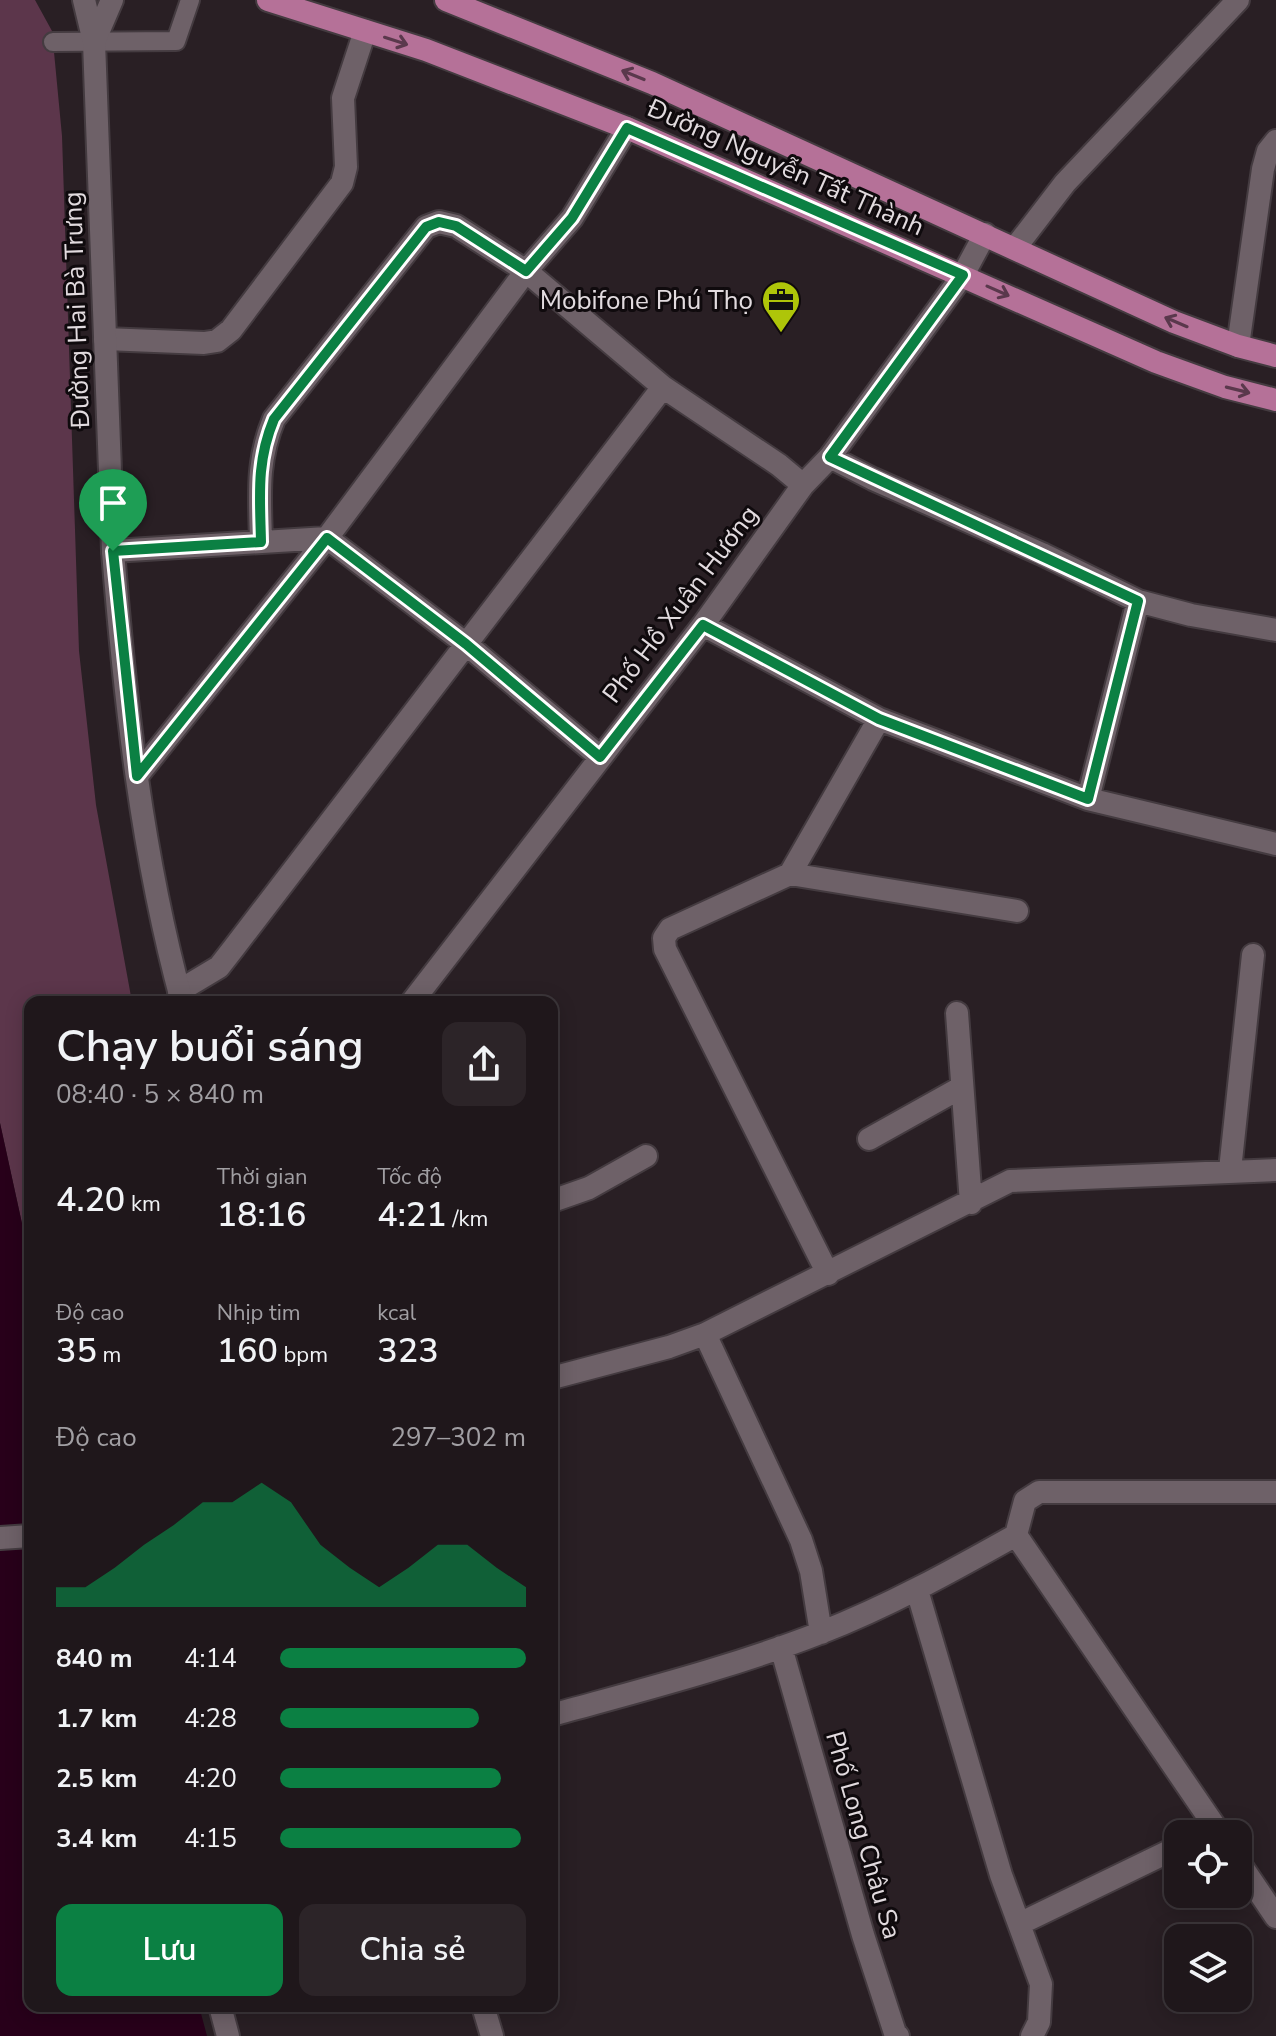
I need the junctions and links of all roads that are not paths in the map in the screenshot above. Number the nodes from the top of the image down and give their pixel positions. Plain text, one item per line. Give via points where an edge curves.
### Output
1 (84, 0) edge
2 (112, 0) edge
3 (190, 0) edge
4 (268, 0) edge
5 (446, 0) edge
6 (1238, 0) edge
7 (365, 31) junction
8 (53, 42) dead end
9 (94, 42) junction
10 (627, 128) junction
11 (1276, 141) edge
12 (985, 234) junction
13 (1015, 248) junction
14 (526, 271) junction
15 (963, 275) junction
16 (105, 339) junction
17 (1238, 346) junction
18 (1276, 356) edge
19 (663, 387) junction
20 (1276, 400) edge
21 (830, 457) junction
22 (803, 485) junction
23 (327, 538) junction
24 (261, 542) junction
25 (113, 551) junction
26 (1138, 601) junction
27 (703, 625) junction
28 (1276, 630) edge
29 (466, 644) junction
30 (879, 719) junction
31 (600, 757) junction
32 (137, 776) junction
33 (1088, 799) junction
34 (1276, 844) edge
35 (790, 874) junction
36 (1017, 911) dead end
37 (1253, 955) dead end
38 (181, 996) edge
39 (417, 996) edge
40 (957, 1013) dead end
41 (962, 1087) junction
42 (869, 1139) dead end
43 (646, 1156) dead end
44 (1230, 1170) junction
45 (1276, 1170) edge
46 (558, 1199) edge
47 (971, 1203) junction
48 (828, 1274) junction
49 (705, 1334) junction
50 (558, 1376) edge
51 (1276, 1492) edge
52 (1016, 1535) junction
53 (24, 1536) edge
54 (0, 1538) edge
55 (917, 1590) junction
56 (821, 1633) junction
57 (781, 1647) junction
58 (558, 1713) edge
59 (1206, 1820) edge
60 (1164, 1854) edge
61 (1252, 1882) edge
62 (1276, 1917) edge
63 (1019, 1924) junction
64 (222, 2012) edge
65 (485, 2012) edge
66 (228, 2036) edge
67 (492, 2036) edge
68 (898, 2036) edge
69 (1032, 2036) edge

1 - 9 street, Đường Hai Bà Trưng
2 - 9 street, Đường Hai Bà Trưng
3 - 9 street via 176,41
4 - 7 main road, Đường Nguyễn Tất Thành
12 -> 5 main road, Đường Nguyễn Tất Thành via 652,83
6 - 13 street via 1065,183
7 -> 10 main road, Đường Nguyễn Tất Thành
7 - 16 street via 343,98 342,183 231,330 204,343
8 - 9 street
9 - 16 street, Đường Hai Bà Trưng
10 - 14 street via 572,218
10 - 15 main road, Đường Nguyễn Tất Thành
11 - 17 street via 1263,169
12 - 13 main road, Đường Nguyễn Tất Thành
12 - 15 street, Phố Hồ Xuân Hương
17 -> 13 main road, Đường Nguyễn Tất Thành
14 - 19 street
14 - 23 street
14 - 24 street via 456,226 439,222 426,227 274,419 260,468
15 -> 20 main road, Đường Nguyễn Tất Thành via 1156,362
15 - 21 street, Phố Hồ Xuân Hương
16 - 25 street, Đường Hai Bà Trưng
17 - 18 main road, Đường Nguyễn Tất Thành
19 - 22 street
19 - 29 street
21 - 22 street, Phố Hồ Xuân Hương
21 - 26 street
22 - 27 street, Phố Hồ Xuân Hương
23 - 24 street
23 - 29 street
23 - 32 street
24 - 25 street
25 - 32 street, Đường Hai Bà Trưng
26 - 28 street
26 - 33 street
27 - 30 street
27 - 31 street, Phố Hồ Xuân Hương
29 - 31 street
29 - 38 street via 219,967
30 - 33 street
30 - 35 street
31 - 39 street, Phố Hồ Xuân Hương
32 - 38 street, Đường Hai Bà Trưng via 150,864
33 - 34 street
35 - 36 street
35 - 48 street via 670,929 665,949
37 - 44 street
40 - 41 street
41 - 42 street
41 - 47 street
43 - 46 street
44 - 45 street
44 - 47 street via 1010,1181
47 - 48 street
48 - 49 street
49 - 50 street
49 - 56 street via 801,1540
51 - 52 street via 1039,1492 1025,1501
52 - 55 street
52 - 59 street
53 - 54 street
55 - 56 street
55 - 63 street
56 - 57 street
57 - 58 street
57 - 68 street, Phố Long Châu Sa via 863,1935
60 - 63 street
61 - 62 street
63 - 69 street via 1041,1984 1039,2022
64 - 66 street
65 - 67 street

